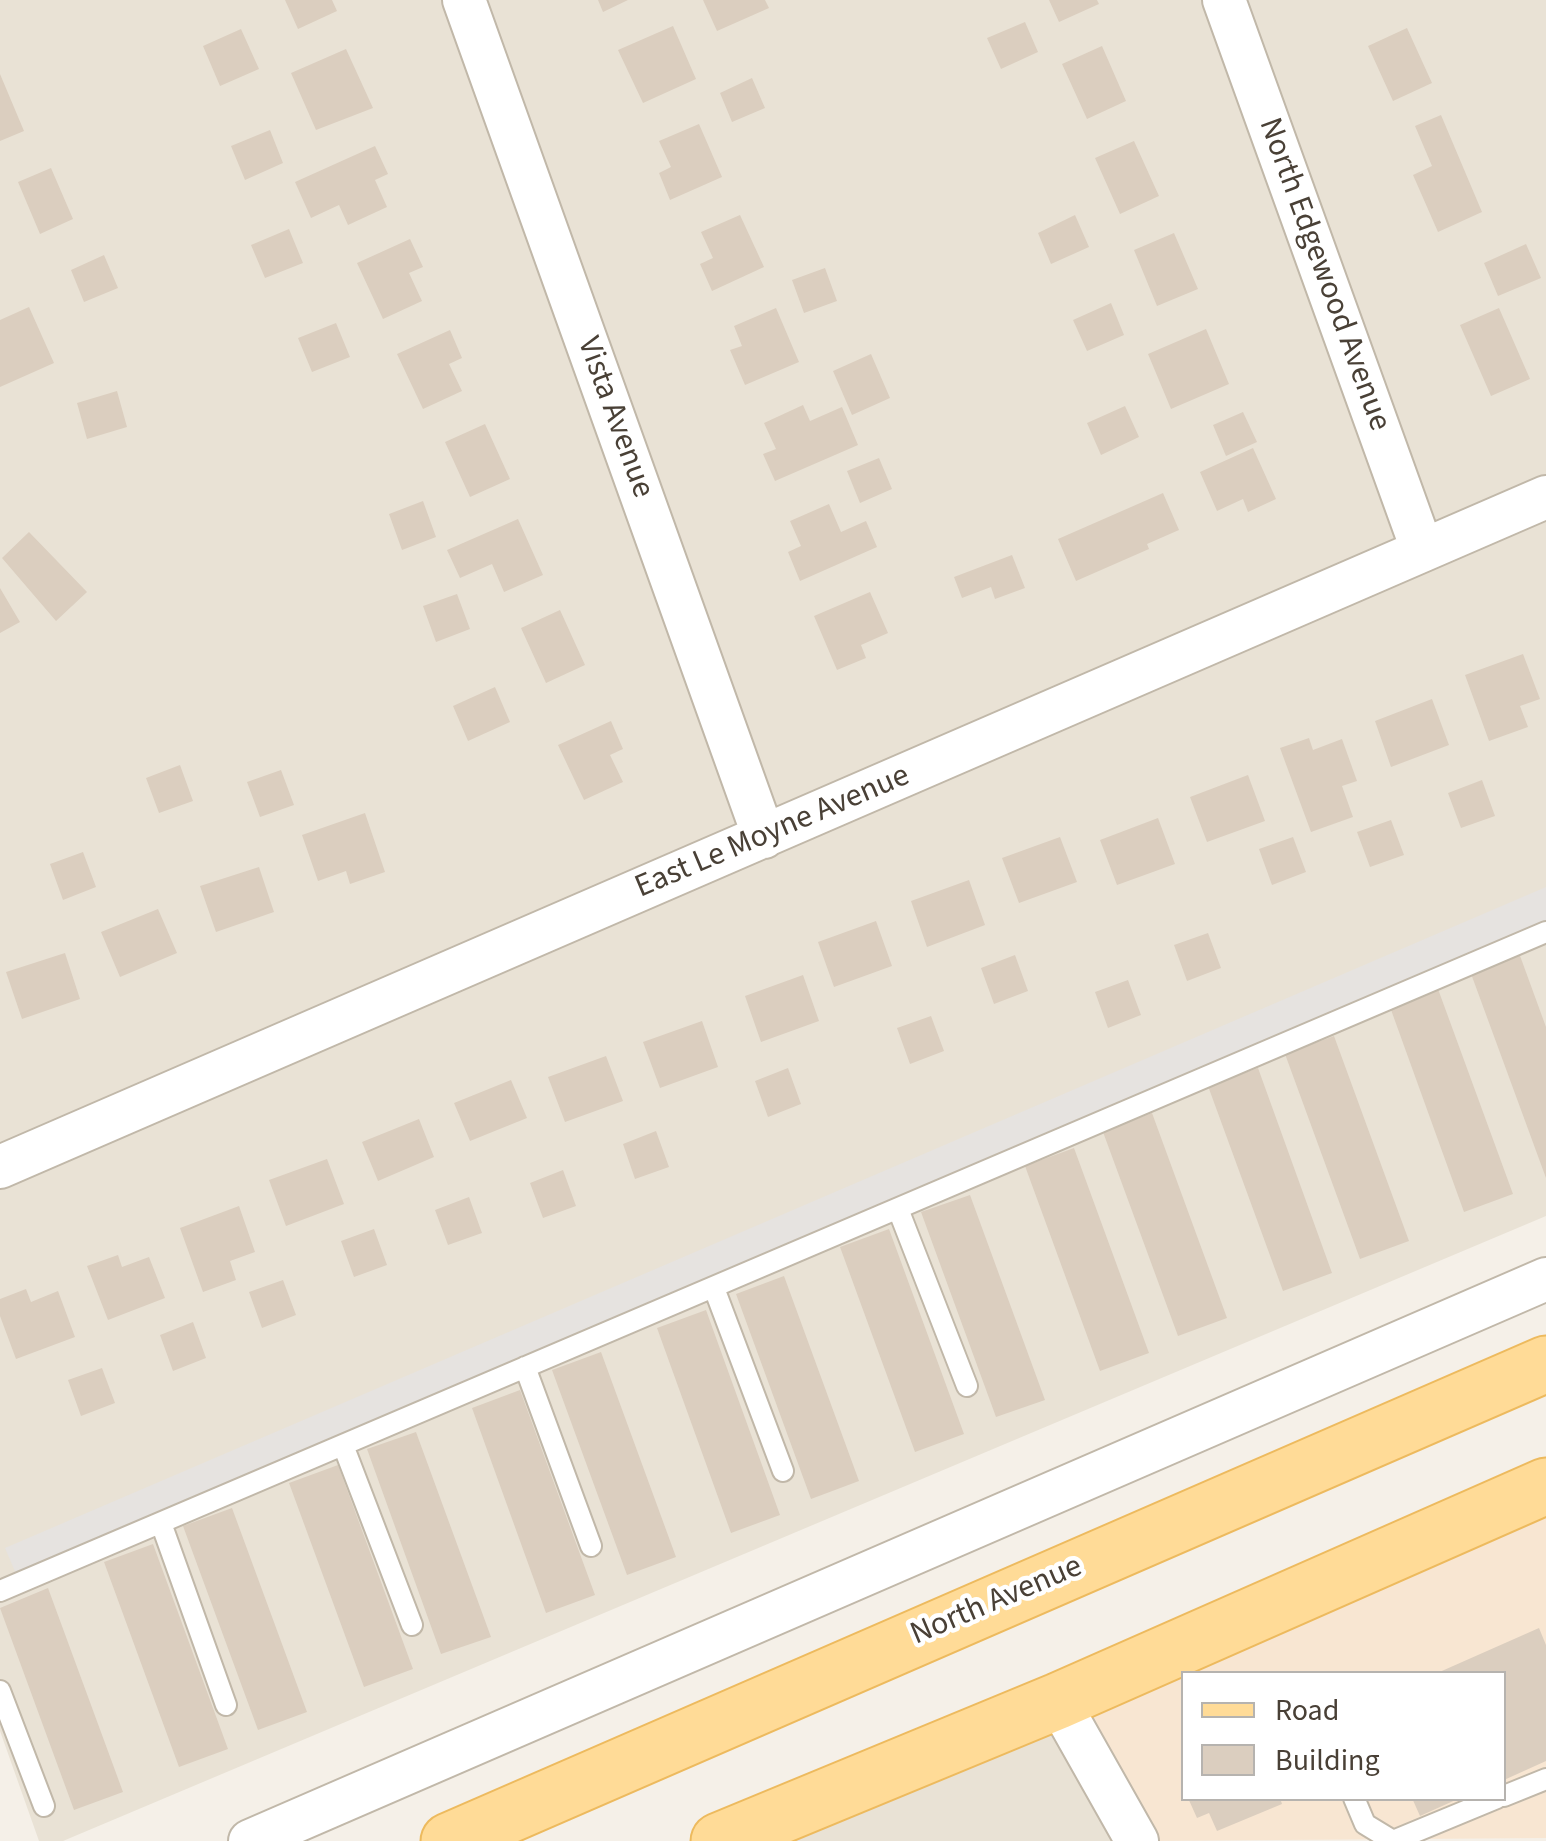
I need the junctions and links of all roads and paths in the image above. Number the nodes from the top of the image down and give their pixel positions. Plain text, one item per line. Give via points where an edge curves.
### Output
1 (464, 0) edge
2 (1224, 0) edge
3 (1546, 498) edge
4 (1422, 549) junction
5 (764, 837) junction
6 (1546, 932) edge
7 (0, 1167) edge
8 (898, 1209) junction
9 (1546, 1279) edge
10 (714, 1288) junction
11 (1546, 1364) edge
12 (526, 1367) junction
13 (967, 1386) dead end
14 (342, 1445) junction
15 (783, 1471) dead end
16 (1546, 1486) edge
17 (161, 1523) junction
18 (591, 1546) dead end
19 (0, 1590) edge
20 (412, 1624) dead end
21 (0, 1691) edge
22 (1058, 1701) junction
23 (226, 1705) dead end
24 (1546, 1779) edge
25 (1506, 1795) edge
26 (1355, 1801) edge
27 (1490, 1801) edge
28 (44, 1806) dead end
29 (250, 1841) edge
30 (449, 1841) edge
31 (719, 1841) edge
32 (1137, 1841) edge

1 - 5 street, Vista Avenue
2 - 4 street, North Edgewood Avenue
3 - 4 street, East Le Moyne Avenue
4 - 5 street, East Le Moyne Avenue
5 - 7 street, East Le Moyne Avenue
6 - 8 lane
8 - 10 lane
8 - 13 lane
9 - 29 street
10 - 12 lane
10 - 15 lane
11 - 30 main road, North Avenue
12 - 14 lane
12 - 18 lane
14 - 17 lane
14 - 20 lane
16 - 22 main road
17 - 19 lane
17 - 23 lane
21 - 28 lane
22 - 31 main road
22 - 32 street
24 - 25 lane
26 - 27 lane via 1365,1824 1392,1841

